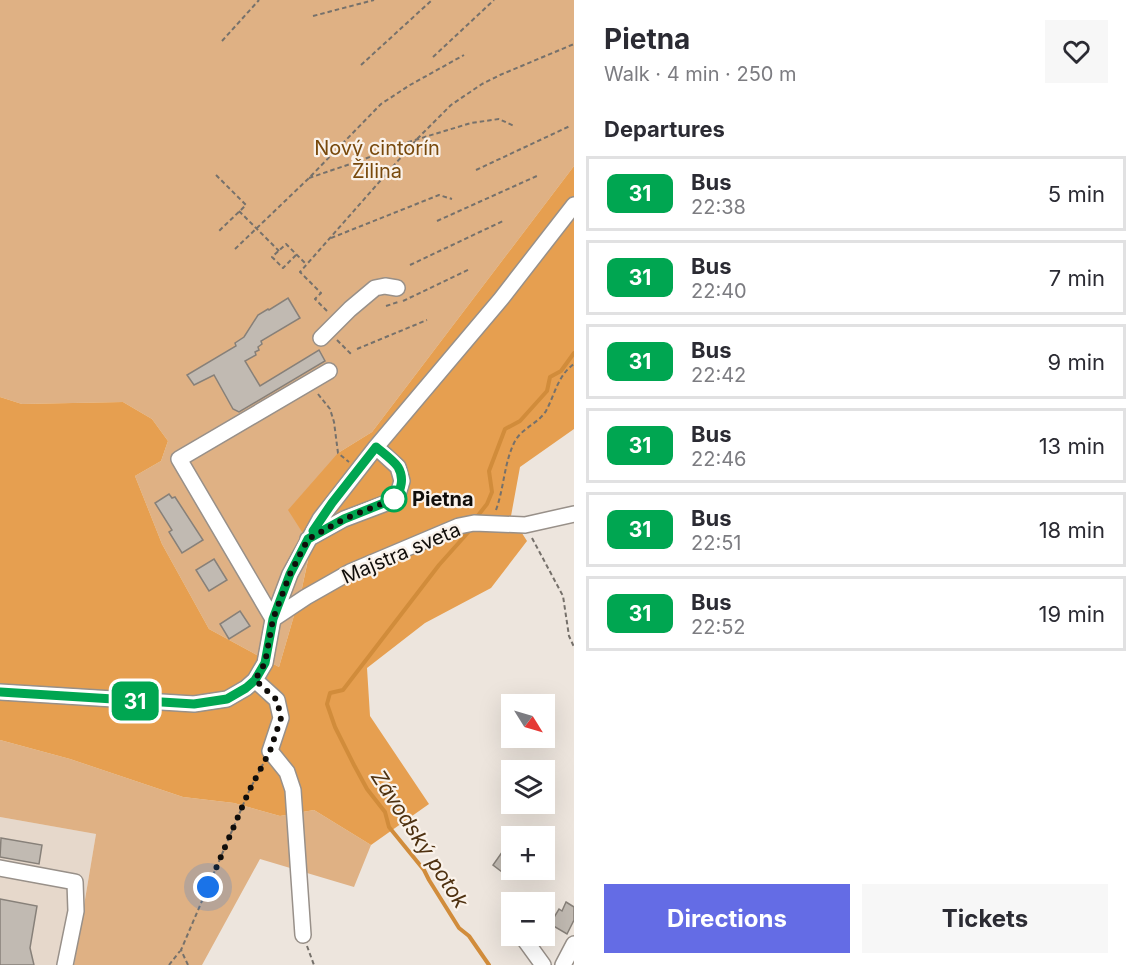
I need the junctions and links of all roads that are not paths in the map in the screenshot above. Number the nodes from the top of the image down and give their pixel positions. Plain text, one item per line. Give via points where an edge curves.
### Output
1 (574, 205) edge
2 (396, 288) dead end
3 (329, 330) road end
4 (329, 371) dead end
5 (376, 447) junction
6 (574, 514) edge
7 (308, 539) junction
8 (273, 619) junction
9 (255, 680) junction
10 (0, 692) edge
11 (0, 868) edge
12 (303, 935) road end
13 (574, 944) edge
14 (529, 946) edge
15 (65, 965) edge
16 (543, 965) edge
17 (563, 965) edge

1 - 5 street via 501,299
2 - 3 street via 375,288
4 - 8 street via 178,459
5 - 7 street
5 - 7 street via 398,467 402,481 398,494 389,502 344,519
6 - 8 street, Majstra sveta via 525,525 459,526 350,572
7 - 8 street
8 - 9 street via 265,663
9 - 10 street via 227,699 194,704
9 - 12 street via 277,700 281,718 270,751 287,772 292,790
11 - 15 street via 75,882 76,911
13 - 17 street
14 - 16 street

